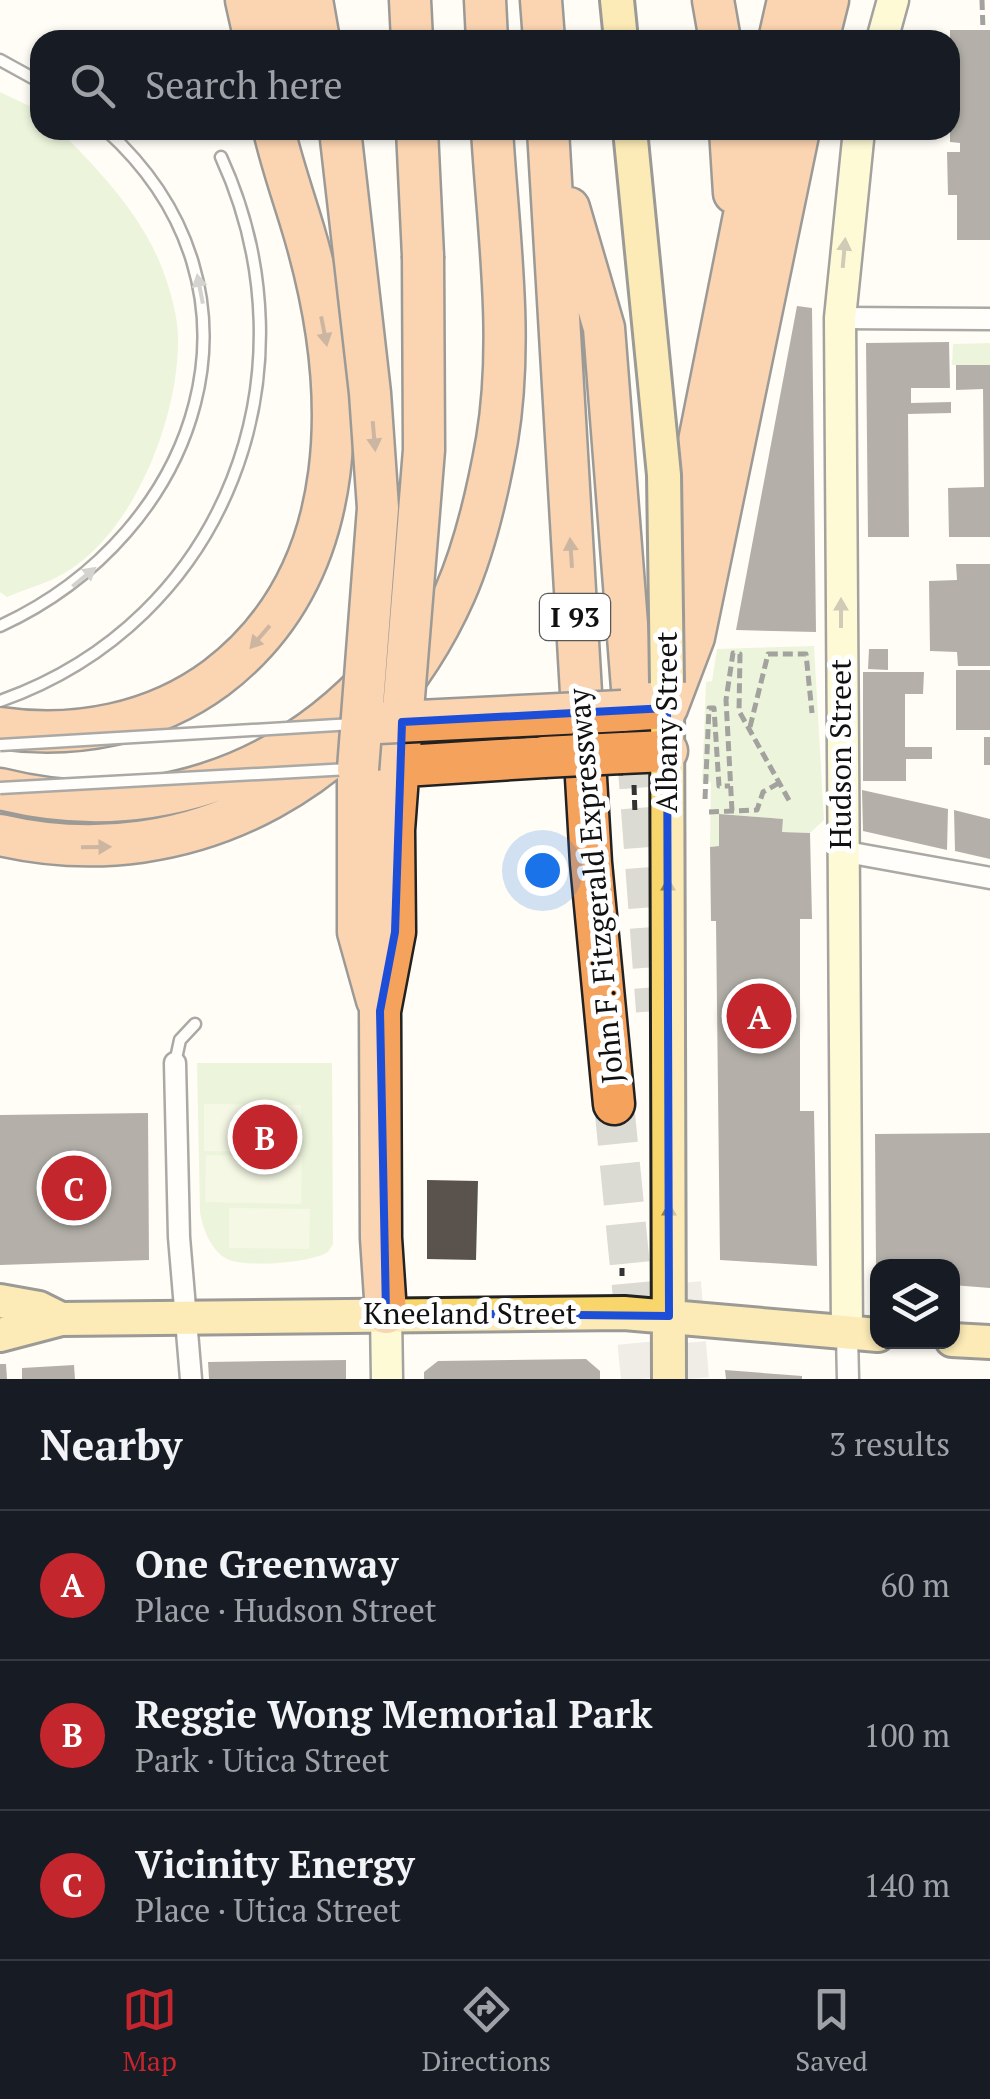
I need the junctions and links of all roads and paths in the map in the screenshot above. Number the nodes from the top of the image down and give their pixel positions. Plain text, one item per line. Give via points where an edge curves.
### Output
1 (246, 0) edge
2 (281, 0) edge
3 (312, 0) edge
4 (336, 0) edge
5 (410, 0) edge
6 (485, 0) edge
7 (541, 0) edge
8 (616, 0) edge
9 (713, 0) edge
10 (788, 0) edge
11 (828, 0) edge
12 (893, 0) edge
13 (982, 0) edge
14 (252, 30) edge
15 (286, 30) edge
16 (317, 30) edge
17 (338, 30) edge
18 (412, 30) edge
19 (486, 30) edge
20 (543, 30) edge
21 (620, 30) edge
22 (718, 30) edge
23 (781, 30) edge
24 (820, 30) edge
25 (885, 30) edge
26 (983, 30) dead end
27 (0, 60) edge
28 (30, 76) edge
29 (115, 140) edge
30 (277, 140) edge
31 (301, 140) edge
32 (341, 140) edge
33 (417, 140) edge
34 (492, 140) edge
35 (548, 140) edge
36 (550, 140) edge
37 (631, 140) edge
38 (731, 140) edge
39 (759, 140) edge
40 (797, 140) edge
41 (859, 140) edge
42 (221, 157) dead end
43 (306, 235) junction
44 (739, 252) junction
45 (840, 318) junction
46 (990, 318) edge
47 (492, 466) junction
48 (0, 626) edge
49 (654, 693) junction
50 (0, 701) edge
51 (402, 722) junction
52 (359, 724) junction
53 (813, 724) dead end
54 (750, 727) junction
55 (0, 728) edge
56 (0, 744) edge
57 (668, 750) junction
58 (398, 766) junction
59 (358, 769) junction
60 (779, 782) junction
61 (730, 786) junction
62 (0, 788) edge
63 (705, 799) dead end
64 (790, 802) dead end
65 (732, 811) junction
66 (709, 812) dead end
67 (0, 834) edge
68 (841, 851) junction
69 (990, 878) edge
70 (380, 1011) junction
71 (196, 1024) dead end
72 (174, 1063) joint
73 (614, 1104) tunnel mouth
74 (0, 1301) edge
75 (386, 1314) junction
76 (669, 1316) junction
77 (186, 1317) junction
78 (62, 1319) junction
79 (0, 1335) edge
80 (862, 1335) edge
81 (960, 1340) edge
82 (990, 1342) edge
83 (191, 1379) edge
84 (387, 1379) edge
85 (670, 1379) edge
86 (848, 1379) edge

1 - 14 highway
2 - 15 highway
3 - 16 highway
4 - 17 highway
5 - 18 highway
6 - 19 highway
7 - 20 highway
8 - 21 main road
9 - 22 highway
10 - 23 highway
11 - 24 highway
12 - 25 main road
13 - 26 path
27 - 28 lane
48 -> 29 lane via 68,590 114,549 170,468 194,407 204,342 198,278 156,187
30 - 43 highway
31 - 43 highway
32 -> 52 highway, bridge via 378,508
33 - 51 highway, bridge via 426,404
34 - 47 highway via 503,369
73 -> 35 highway, John F. Fitzgerald Expressway / I 93 via 590,850
36 - 49 highway via 604,328
37 - 49 main road, Albany Street, bridge via 664,475
38 - 44 highway
39 - 44 highway
40 - 49 highway via 694,637
45 -> 41 main road, Hudson Street
42 - 50 lane via 248,230 258,285 251,421 234,478 197,550 157,599 55,678
43 -> 55 highway via 328,354 333,449 319,532 285,604 242,656 164,709 71,731
44 - 49 highway
45 - 46 street
68 -> 45 main road, Hudson Street
47 - 62 highway via 456,556 407,636 360,692 313,728 217,780 155,799 73,803
67 -> 47 highway via 80,848 173,838 246,812 320,765 388,697 440,621 464,569
49 - 51 highway, bridge
49 - 57 main road, Albany Street
51 - 52 highway, bridge
51 - 58 highway
52 - 56 lane, bridge
52 - 59 highway, bridge
53 - 54 path via 806,654 768,654
54 - 60 path
54 - 61 path via 739,710 740,654 733,653 726,700
57 - 58 highway, bridge
76 -> 57 main road, Albany Street
58 - 59 highway
58 - 70 highway via 395,932
59 - 62 lane, bridge
59 - 70 highway via 358,932
60 - 64 path
60 - 65 path via 762,792 757,810
61 - 63 path via 720,786 709,708
61 - 65 path
65 - 66 path
68 - 69 street
68 - 80 main road, Hudson Street
70 - 75 highway
71 - 72 lane via 180,1040
72 - 77 street
74 - 78 main road, Kneeland Street
75 - 76 main road, Kneeland Street
75 - 77 main road, Kneeland Street
75 - 84 main road
76 - 80 main road, Kneeland Street
76 - 85 main road, Albany Street
77 - 78 main road, Kneeland Street
77 - 83 street
78 - 79 main road, Kneeland Street
80 - 86 street, Hudson Street
81 - 82 main road

